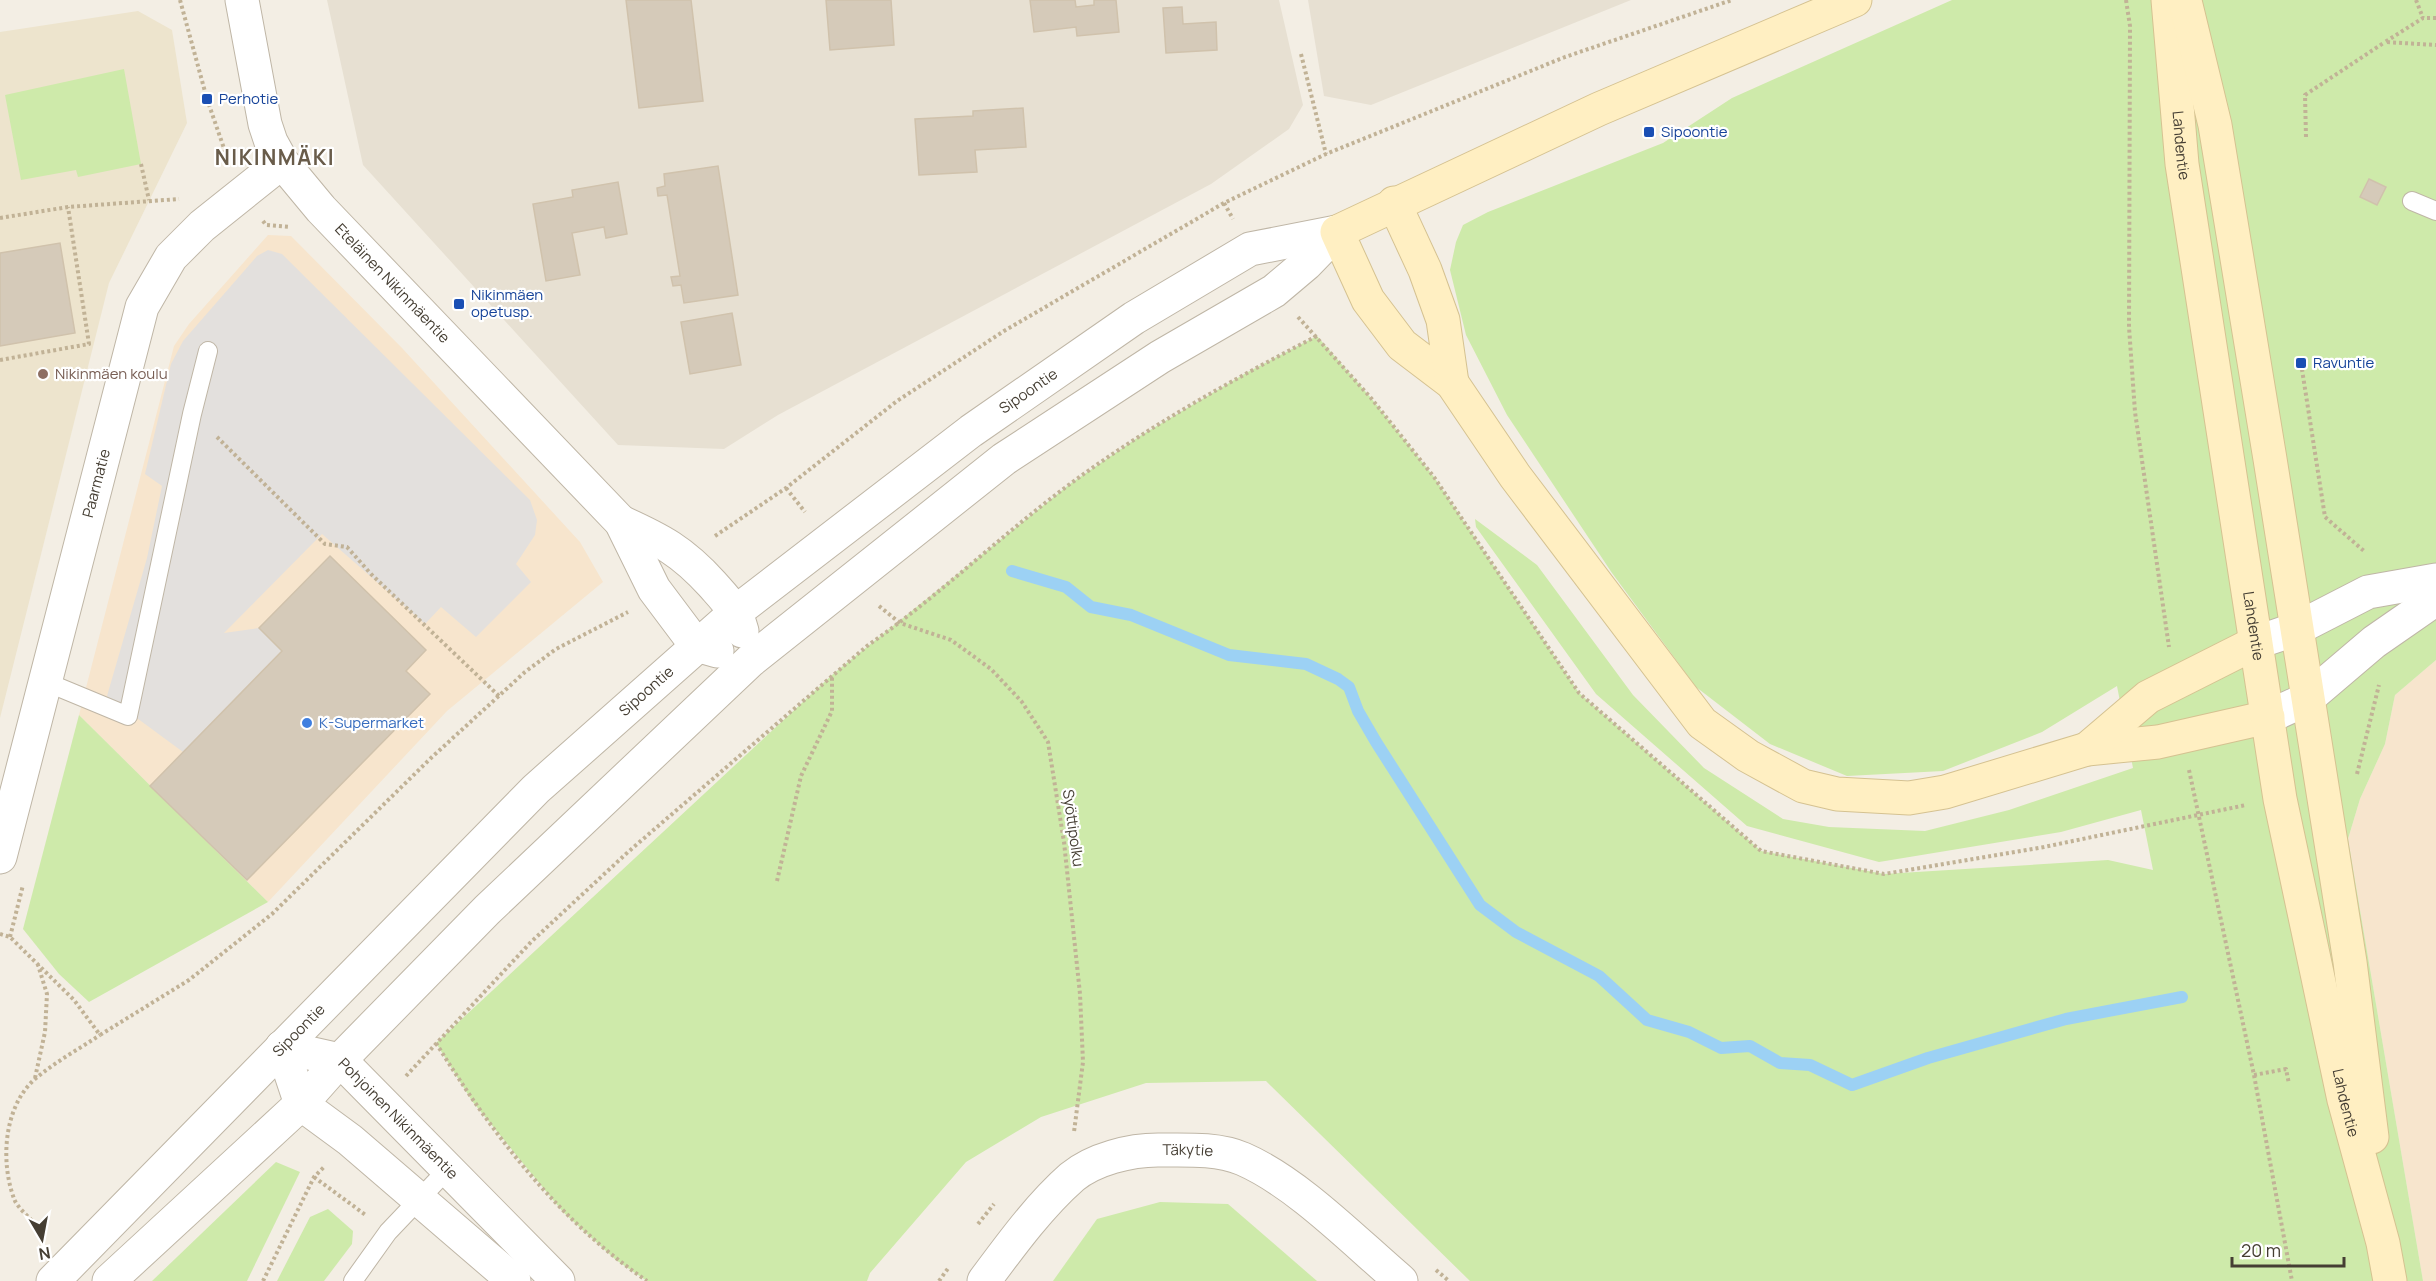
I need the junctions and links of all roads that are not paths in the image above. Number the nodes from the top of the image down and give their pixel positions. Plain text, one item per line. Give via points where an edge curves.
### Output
1 (242, 0) edge
2 (1855, 0) edge
3 (2168, 0) edge
4 (2184, 0) edge
5 (282, 162) junction
6 (2412, 201) dead end
7 (1394, 203) junction
8 (2436, 211) edge
9 (1337, 232) junction
10 (208, 351) dead end
11 (1452, 383) junction
12 (621, 522) junction
13 (2436, 580) edge
14 (2436, 599) edge
15 (736, 611) junction
16 (2295, 629) junction
17 (2255, 643) junction
18 (696, 645) junction
19 (750, 661) junction
20 (46, 682) junction
21 (2307, 699) junction
22 (2268, 717) junction
23 (2087, 749) junction
24 (0, 858) edge
25 (282, 1047) junction
26 (340, 1060) junction
27 (301, 1104) junction
28 (447, 1170) junction
29 (419, 1199) junction
30 (2383, 1243) junction
31 (53, 1281) edge
32 (109, 1281) edge
33 (353, 1281) edge
34 (514, 1281) edge
35 (558, 1281) edge
36 (984, 1281) edge
37 (1401, 1281) edge
38 (2390, 1281) edge

1 - 5 street, Eteläinen Nikinmäentie via 265,124
2 - 7 main road, Sipoontie via 1599,109
3 - 17 main road, Lahdentie via 2182,164
4 - 16 main road, Lahdentie via 2215,125
5 - 12 street, Eteläinen Nikinmäentie via 368,260
5 - 20 street, Paarmatie via 202,226 171,257 142,307
6 - 8 lane
7 - 9 main road, Sipoontie
7 - 11 main road via 1443,320
9 - 11 main road via 1368,300 1402,345
9 - 15 street, Sipoontie via 1250,249 1134,318 971,431
9 - 19 street, Sipoontie via 1274,291 1160,357 1004,459
10 - 20 lane via 128,717
11 - 23 main road via 1515,476 1702,723 1748,756 1803,786 1837,794 1909,798 1945,792
12 - 15 street, Eteläinen Nikinmäentie via 665,542 688,558
12 - 18 street, Eteläinen Nikinmäentie via 654,588
13 - 16 street via 2368,592
14 - 21 street via 2374,642
15 - 18 street, Sipoontie
15 - 19 street, Eteläinen Nikinmäentie
16 - 17 street
16 - 21 main road, Lahdentie
17 - 22 main road, Lahdentie
17 - 23 main road via 2148,697
18 - 19 street
18 - 25 street, Sipoontie via 536,789
19 - 26 street, Sipoontie via 487,910
20 - 24 street, Paarmatie
21 - 22 street
21 - 30 main road, Lahdentie via 2350,962
22 - 23 main road via 2158,742
22 - 30 main road, Lahdentie via 2280,799 2344,1100
25 - 26 street, Pohjoinen Nikinmäentie
25 - 27 street
25 - 31 street, Sipoontie
26 - 27 street, Sipoontie
26 - 28 street, Pohjoinen Nikinmäentie
27 - 29 street
27 - 32 street, Sipoontie
28 - 29 lane
28 - 35 street, Pohjoinen Nikinmäentie
29 - 33 lane via 388,1232
29 - 34 street
30 - 38 main road, Lahdentie
36 - 37 street, Täkytie via 1074,1176 1108,1158 1143,1150 1188,1150 1242,1158 1283,1182

